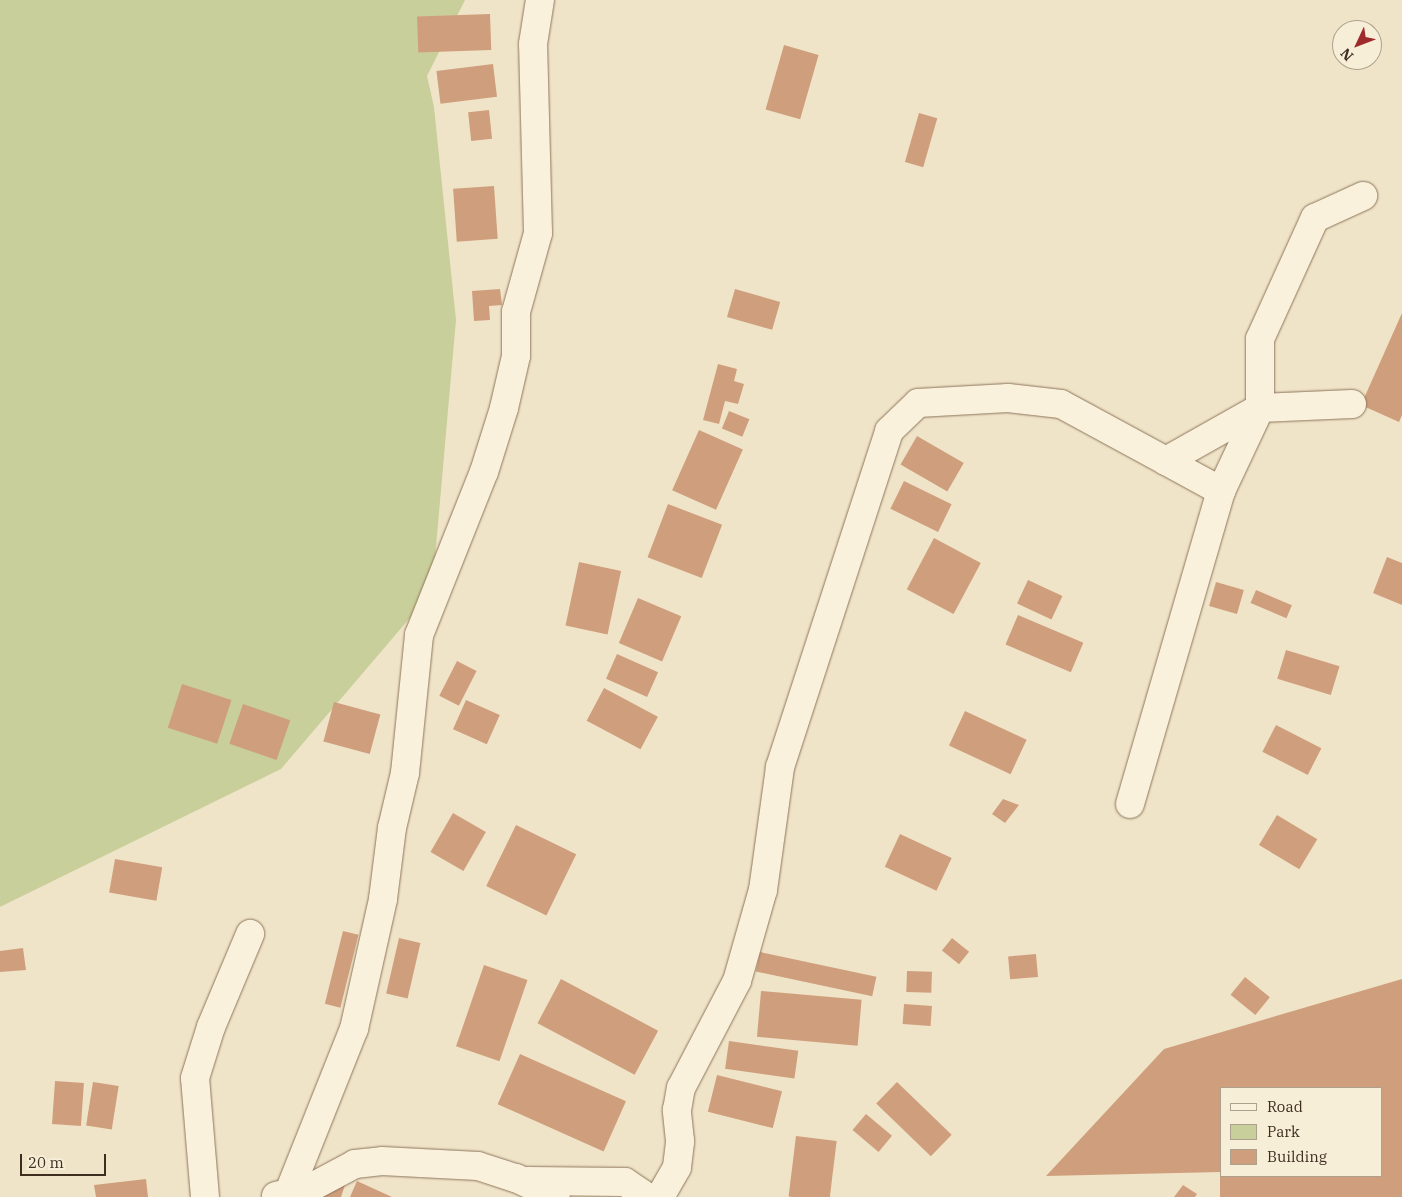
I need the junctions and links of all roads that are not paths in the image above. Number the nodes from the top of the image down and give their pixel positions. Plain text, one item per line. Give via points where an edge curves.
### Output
1 (540, 0) edge
2 (1363, 196) dead end
3 (1352, 404) dead end
4 (1260, 408) junction
5 (1166, 461) junction
6 (1220, 491) junction
7 (1130, 804) dead end
8 (250, 934) dead end
9 (523, 1181) junction
10 (283, 1196) edge
11 (205, 1197) edge
12 (556, 1197) edge
13 (647, 1197) edge
14 (660, 1197) edge

1 - 10 street via 533,44 538,233 516,312 516,356 484,472 419,635 405,773 392,828 383,899 354,1029
2 - 4 street via 1315,218 1260,339
3 - 4 street
4 - 5 street
4 - 6 street
5 - 6 street
5 - 14 street via 1061,404 1008,398 918,403 889,431 780,767 763,890 737,981 682,1088 677,1110 680,1141 677,1167
6 - 7 street
8 - 11 street via 211,1026 195,1078
9 - 10 street via 478,1166 382,1161 355,1164 310,1188
9 - 12 street
9 - 13 street via 625,1182

